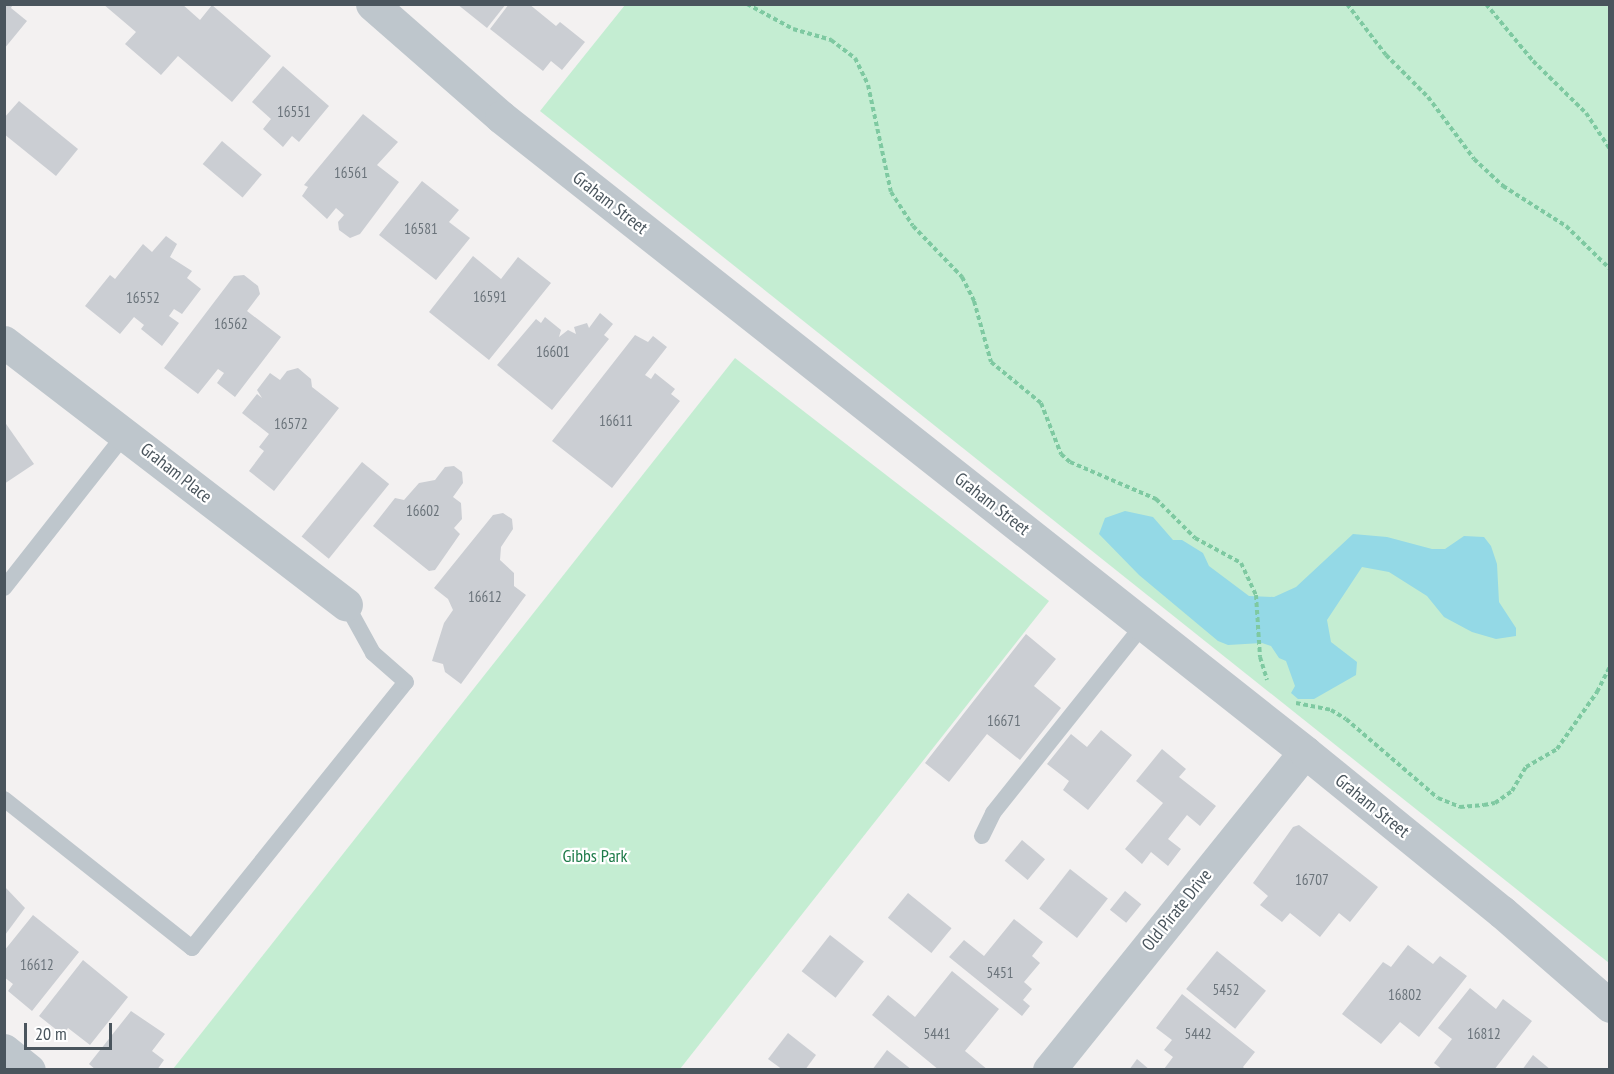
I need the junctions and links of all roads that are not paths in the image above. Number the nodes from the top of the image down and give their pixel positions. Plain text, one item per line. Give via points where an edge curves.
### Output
1 (372, 4) edge
2 (4, 342) edge
3 (125, 434) junction
4 (4, 588) edge
5 (346, 604) joint
6 (1144, 624) junction
7 (1305, 752) junction
8 (4, 799) edge
9 (982, 836) dead end
10 (1610, 1006) edge
11 (4, 1050) edge
12 (29, 1070) edge
13 (1050, 1070) edge

1 - 6 street, Graham Street via 501,117
2 - 3 street, Graham Place
3 - 4 lane
3 - 5 street, Graham Place
5 - 8 lane via 373,653 406,682 192,948
6 - 7 street, Graham Street
6 - 9 lane via 993,813
7 - 10 street, Graham Street via 1502,912
7 - 13 street, Old Pirate Drive
11 - 12 street

